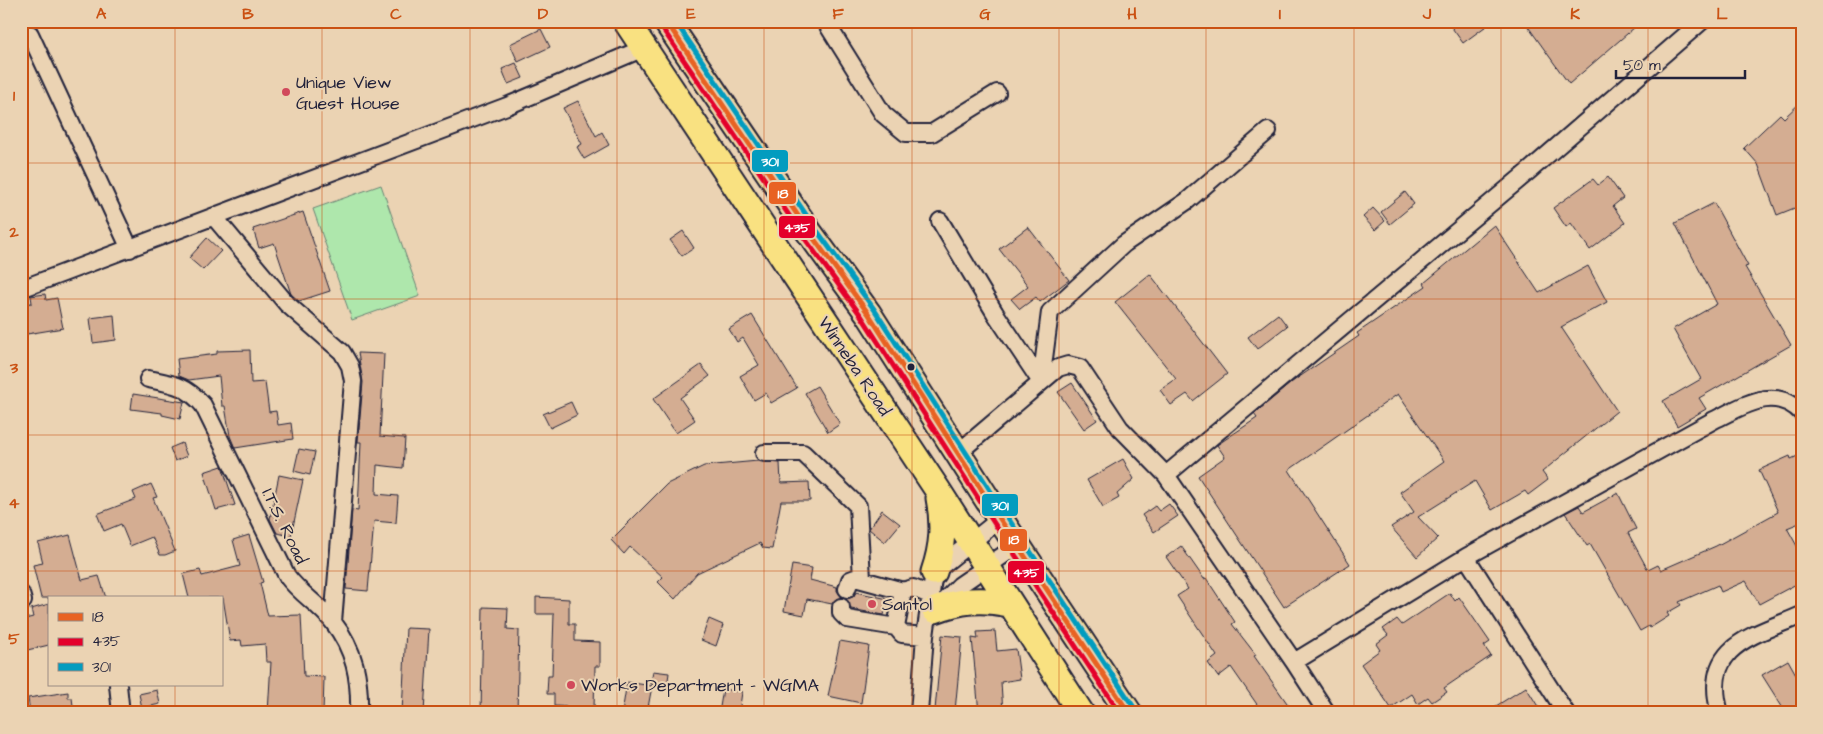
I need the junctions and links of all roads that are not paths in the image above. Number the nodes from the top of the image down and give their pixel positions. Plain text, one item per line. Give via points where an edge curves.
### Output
1 (626, 21) edge
2 (666, 21) edge
3 (825, 21) edge
4 (1702, 21) edge
5 (30, 34) dead end
6 (644, 48) junction
7 (997, 93) dead end
8 (1268, 131) dead end
9 (215, 218) junction
10 (940, 220) dead end
11 (130, 249) junction
12 (21, 290) edge
13 (148, 379) dead end
14 (1041, 382) junction
15 (1802, 413) edge
16 (958, 452) junction
17 (764, 453) dead end
18 (1166, 475) junction
19 (937, 489) junction
20 (1000, 519) junction
21 (970, 542) junction
22 (1018, 545) junction
23 (1466, 558) junction
24 (986, 566) junction
25 (862, 580) junction
26 (847, 589) dead end
27 (903, 591) junction
28 (1009, 604) junction
29 (841, 607) dead end
30 (930, 607) junction
31 (1802, 615) edge
32 (333, 622) junction
33 (896, 628) junction
34 (1294, 662) junction
35 (118, 686) edge
36 (121, 713) edge
37 (359, 713) edge
38 (919, 713) edge
39 (1081, 713) edge
40 (1129, 713) edge
41 (1327, 713) edge
42 (1566, 713) edge
43 (1720, 713) edge

1 - 6 highway, Winneba Road
2 - 16 highway via 868,313
3 - 7 street via 884,114 906,134 932,133
4 - 18 street
5 - 11 street
6 - 9 street via 507,106
6 - 19 highway, Winneba Road
8 - 14 street via 1187,201 1124,244 1050,312
9 - 11 street
9 - 32 street via 274,291 342,352 350,366 353,381
10 - 14 street via 995,313
11 - 12 street
13 - 32 street, I.T.S. Road via 182,386 202,405 287,576
14 - 16 street
14 - 18 street via 1068,364 1080,368 1120,428
15 - 23 street via 1792,403 1775,397 1755,402 1714,420
16 - 20 highway
17 - 25 street via 803,453 858,506
18 - 34 street
19 - 21 highway, Winneba Road
19 - 30 highway via 943,533
20 - 21 street
20 - 22 highway
21 - 24 highway, Winneba Road
21 - 30 street
22 - 24 street
22 - 40 highway
23 - 34 street
23 - 42 street
24 - 28 highway, Winneba Road
24 - 30 street
25 - 26 street via 850,580
25 - 27 street
27 - 30 street via 912,588
27 - 33 street
28 - 30 highway via 994,600 964,601
28 - 39 highway, Winneba Road
29 - 33 street via 847,619
30 - 33 street via 902,634
30 - 38 street
31 - 43 street via 1743,640 1723,659 1716,672 1714,693
32 - 37 street, I.T.S. Road via 353,656 358,674
34 - 41 street
35 - 36 street

